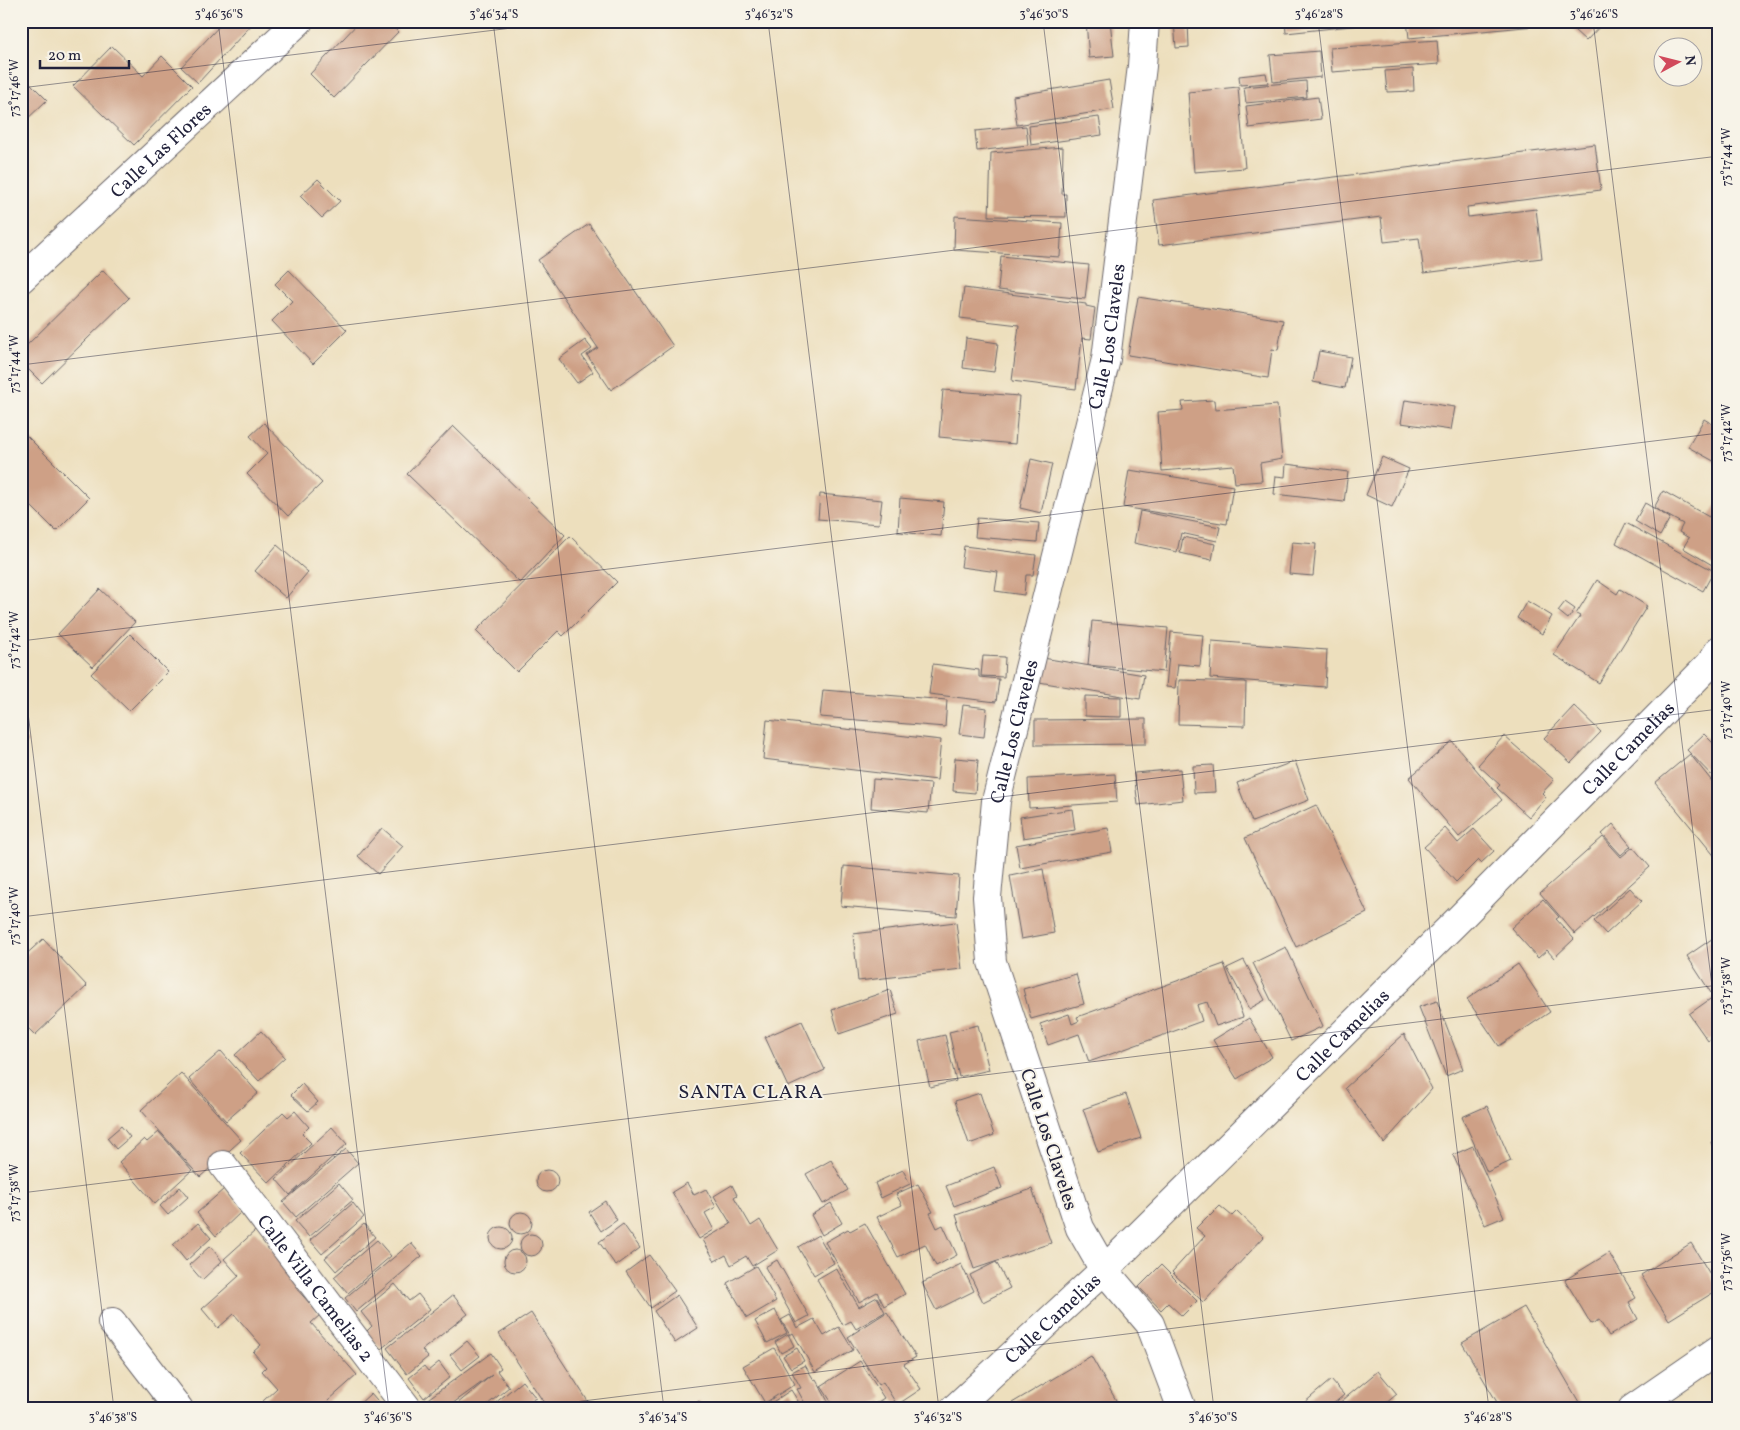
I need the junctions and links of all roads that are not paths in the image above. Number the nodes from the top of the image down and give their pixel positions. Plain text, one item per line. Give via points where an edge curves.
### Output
1 (299, 21) edge
2 (1145, 21) edge
3 (21, 279) edge
4 (1719, 650) edge
5 (223, 1165) dead end
6 (1104, 1270) junction
7 (112, 1322) dead end
8 (1719, 1349) edge
9 (179, 1409) edge
10 (408, 1409) edge
11 (954, 1409) edge
12 (1182, 1409) edge
13 (1632, 1409) edge

1 - 3 street, Calle Las Flores
2 - 6 street, Calle Los Claveles via 1106,359 996,801 987,897 992,962 1080,1228
4 - 6 street, Calle Camelias via 1710,664 1461,917
5 - 10 street, Calle Villa Camelias 2
6 - 11 street, Calle Camelias
6 - 12 street, Calle Los Claveles via 1150,1324
7 - 9 street
8 - 13 street

